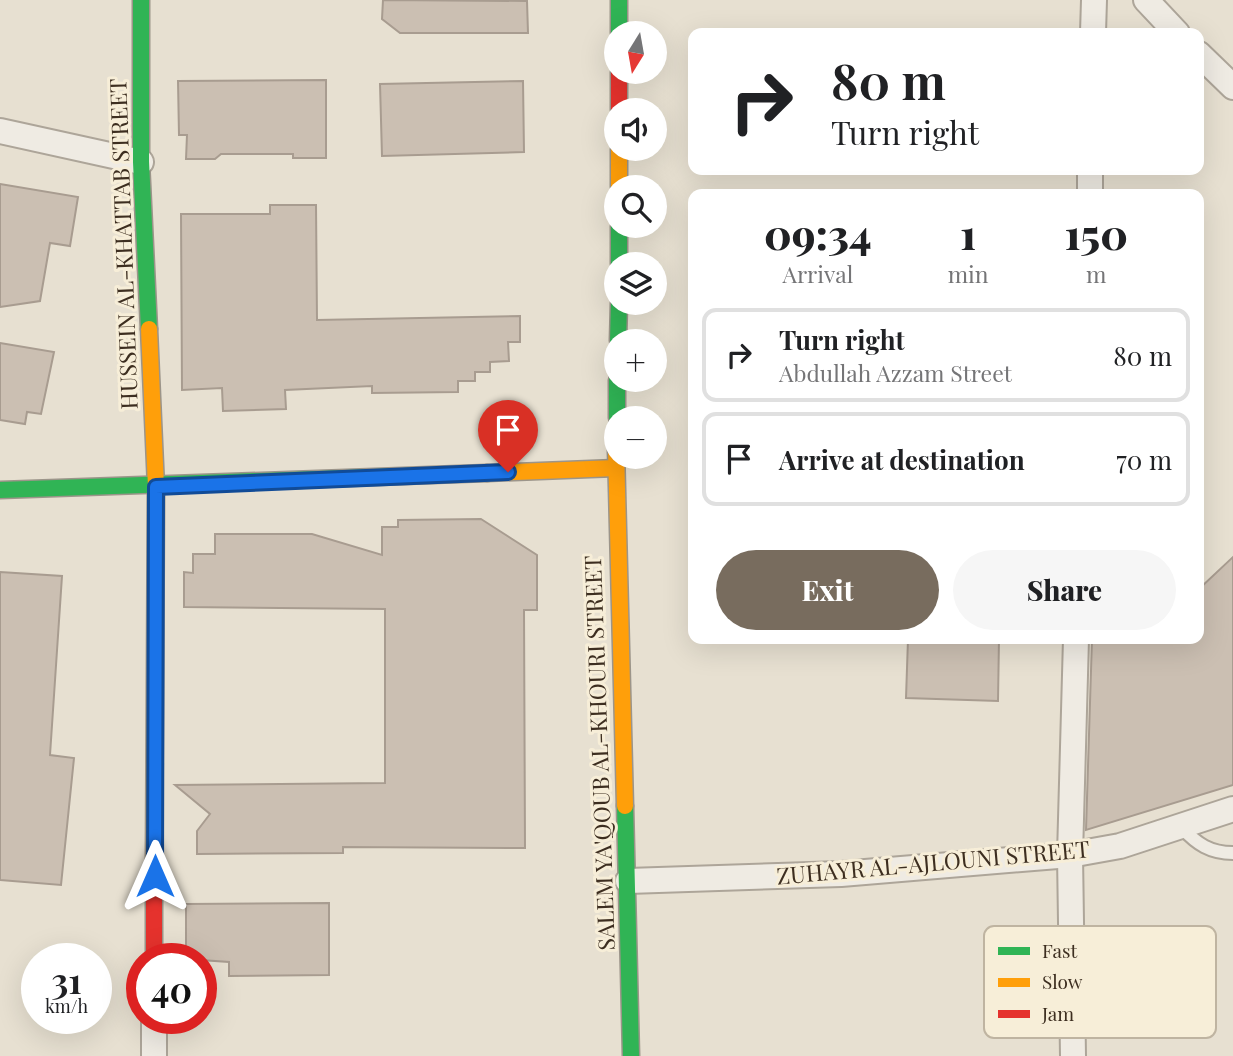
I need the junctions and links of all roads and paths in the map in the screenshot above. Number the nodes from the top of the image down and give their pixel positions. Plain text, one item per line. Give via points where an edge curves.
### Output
1 (141, 0) edge
2 (619, 0) edge
3 (1094, 0) edge
4 (1146, 0) edge
5 (619, 21) edge
6 (1093, 28) edge
7 (1172, 28) edge
8 (1204, 59) edge
9 (1233, 87) edge
10 (0, 131) edge
11 (141, 162) junction
12 (604, 468) edge
13 (616, 469) edge
14 (156, 487) junction
15 (0, 490) edge
16 (1076, 644) edge
17 (1233, 809) edge
18 (1182, 828) junction
19 (1233, 853) edge
20 (1070, 855) junction
21 (628, 881) junction
22 (1071, 926) edge
23 (155, 943) edge
24 (154, 1034) edge
25 (1073, 1038) edge
26 (154, 1056) edge
27 (631, 1056) edge
28 (1073, 1056) edge

1 - 11 street, HUSSEIN AL-KHATTAB STREET
2 - 5 street
3 - 6 street
4 - 7 street
8 - 9 street
10 - 11 street
11 - 14 street, HUSSEIN AL-KHATTAB STREET
12 - 14 street
13 - 21 street, SALEM YA'QOUB AL-KHOURI STREET
14 - 15 street
14 - 23 street, HUSSEIN AL-KHATTAB STREET
16 - 20 street
17 - 18 street, ZUHAYR AL-AJLOUNI STREET
18 - 19 lane via 1199,845
18 - 20 street, ZUHAYR AL-AJLOUNI STREET
20 - 21 street, ZUHAYR AL-AJLOUNI STREET via 842,874
20 - 22 street
21 - 27 street, SALEM YA'QOUB AL-KHOURI STREET
24 - 26 street
25 - 28 street

